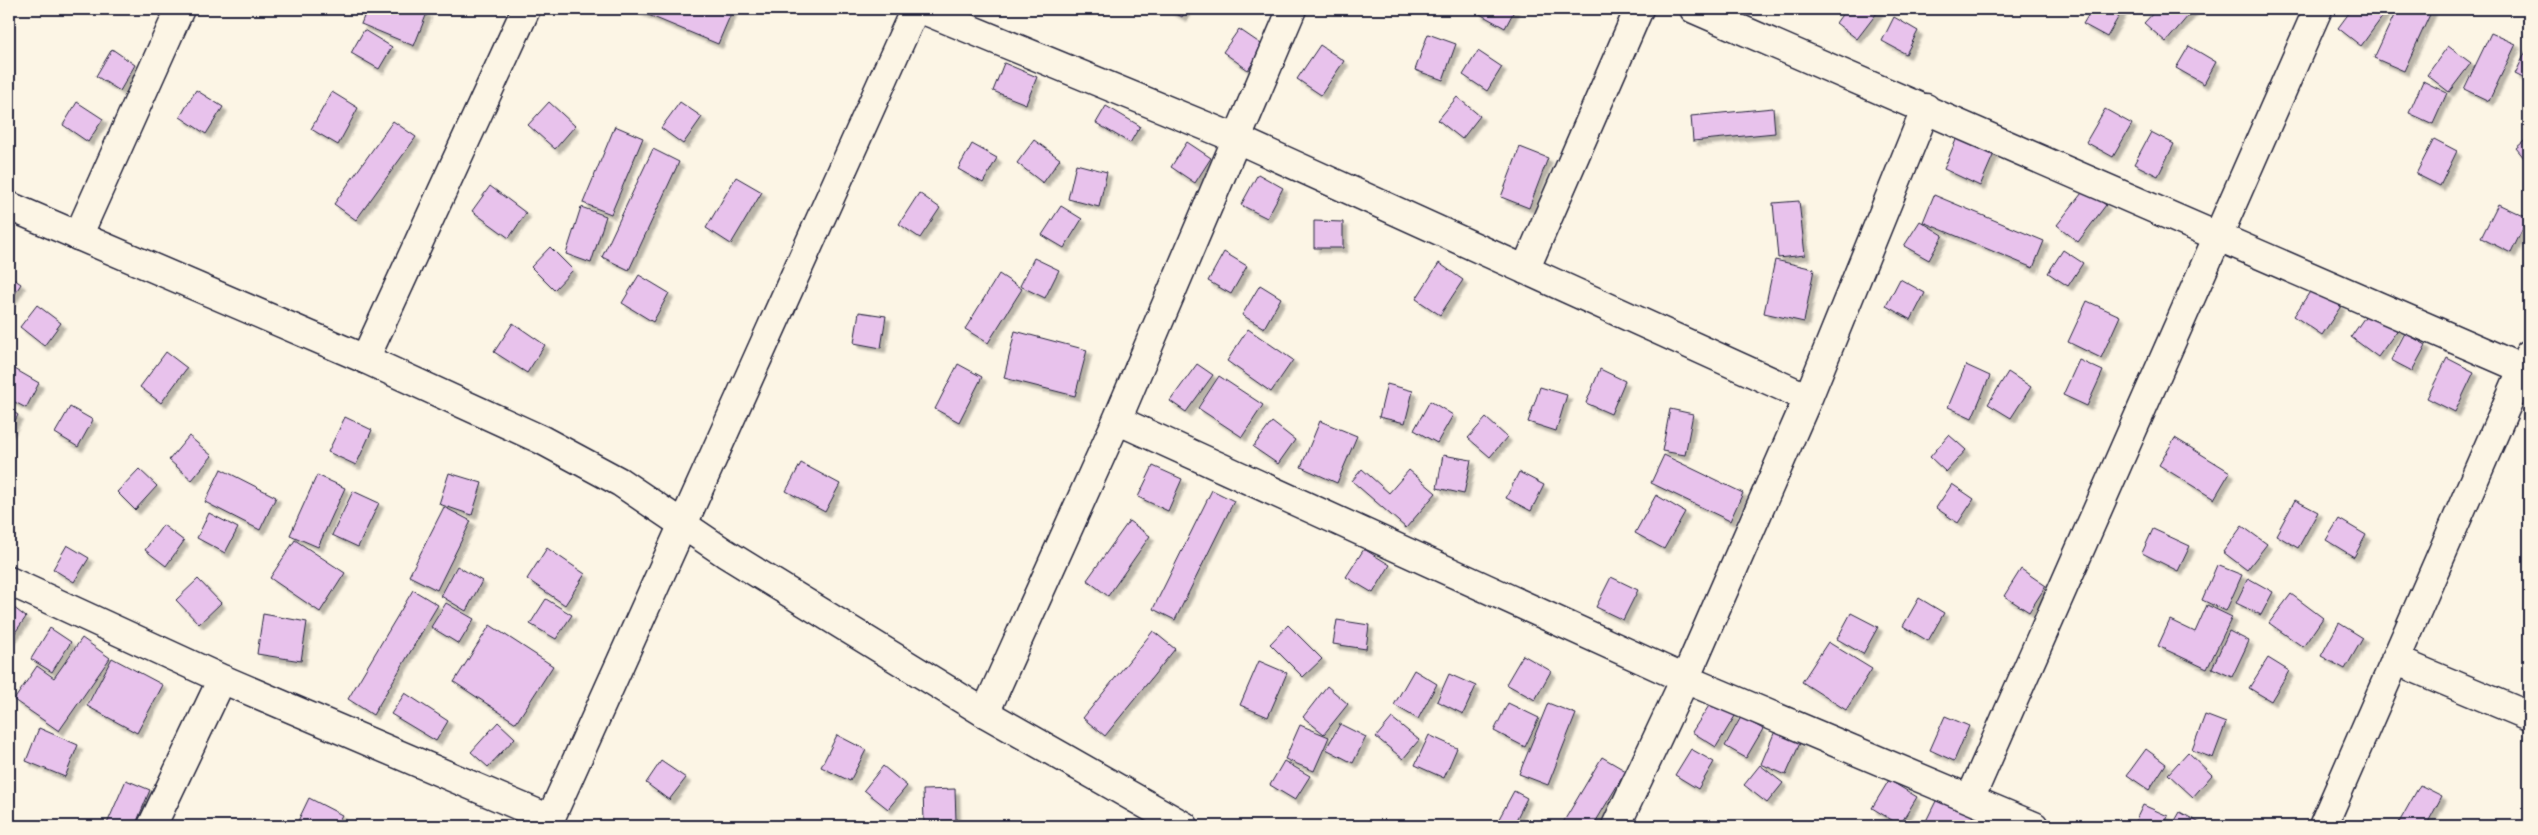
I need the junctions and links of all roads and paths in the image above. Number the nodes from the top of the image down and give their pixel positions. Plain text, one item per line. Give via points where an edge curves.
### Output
1 (180, 9) edge
2 (526, 9) edge
3 (915, 9) edge
4 (921, 9) edge
5 (1292, 9) edge
6 (1638, 9) edge
7 (1694, 9) edge
8 (2318, 9) edge
9 (1926, 108) junction
10 (1235, 138) junction
11 (9, 206) edge
12 (78, 236) junction
13 (2216, 236) junction
14 (1525, 270) junction
15 (365, 359) junction
16 (2526, 362) edge
17 (1808, 398) junction
18 (1117, 420) junction
19 (682, 524) junction
20 (9, 581) edge
21 (2395, 660) junction
22 (1685, 678) junction
23 (222, 679) junction
24 (985, 713) junction
25 (2529, 716) edge
26 (1970, 799) junction
27 (548, 823) edge
28 (152, 826) edge
29 (1184, 826) edge
30 (1616, 826) edge
31 (2034, 826) edge
32 (2323, 826) edge

1 - 12 street
2 - 15 street
3 - 19 street
4 - 10 street
5 - 10 street
6 - 14 street
7 - 9 street
8 - 13 street
9 - 13 street
9 - 17 street
10 - 14 street
10 - 18 street
11 - 12 street
12 - 15 street
13 - 16 street
13 - 26 street
14 - 17 street
15 - 19 street via 542,440 620,482
16 - 21 street
17 - 22 street
18 - 22 street
18 - 24 street
19 - 24 street
19 - 27 street
20 - 23 street
21 - 25 street
21 - 32 street
22 - 26 street
22 - 30 street
23 - 27 street
23 - 28 street
24 - 29 street
26 - 31 street

